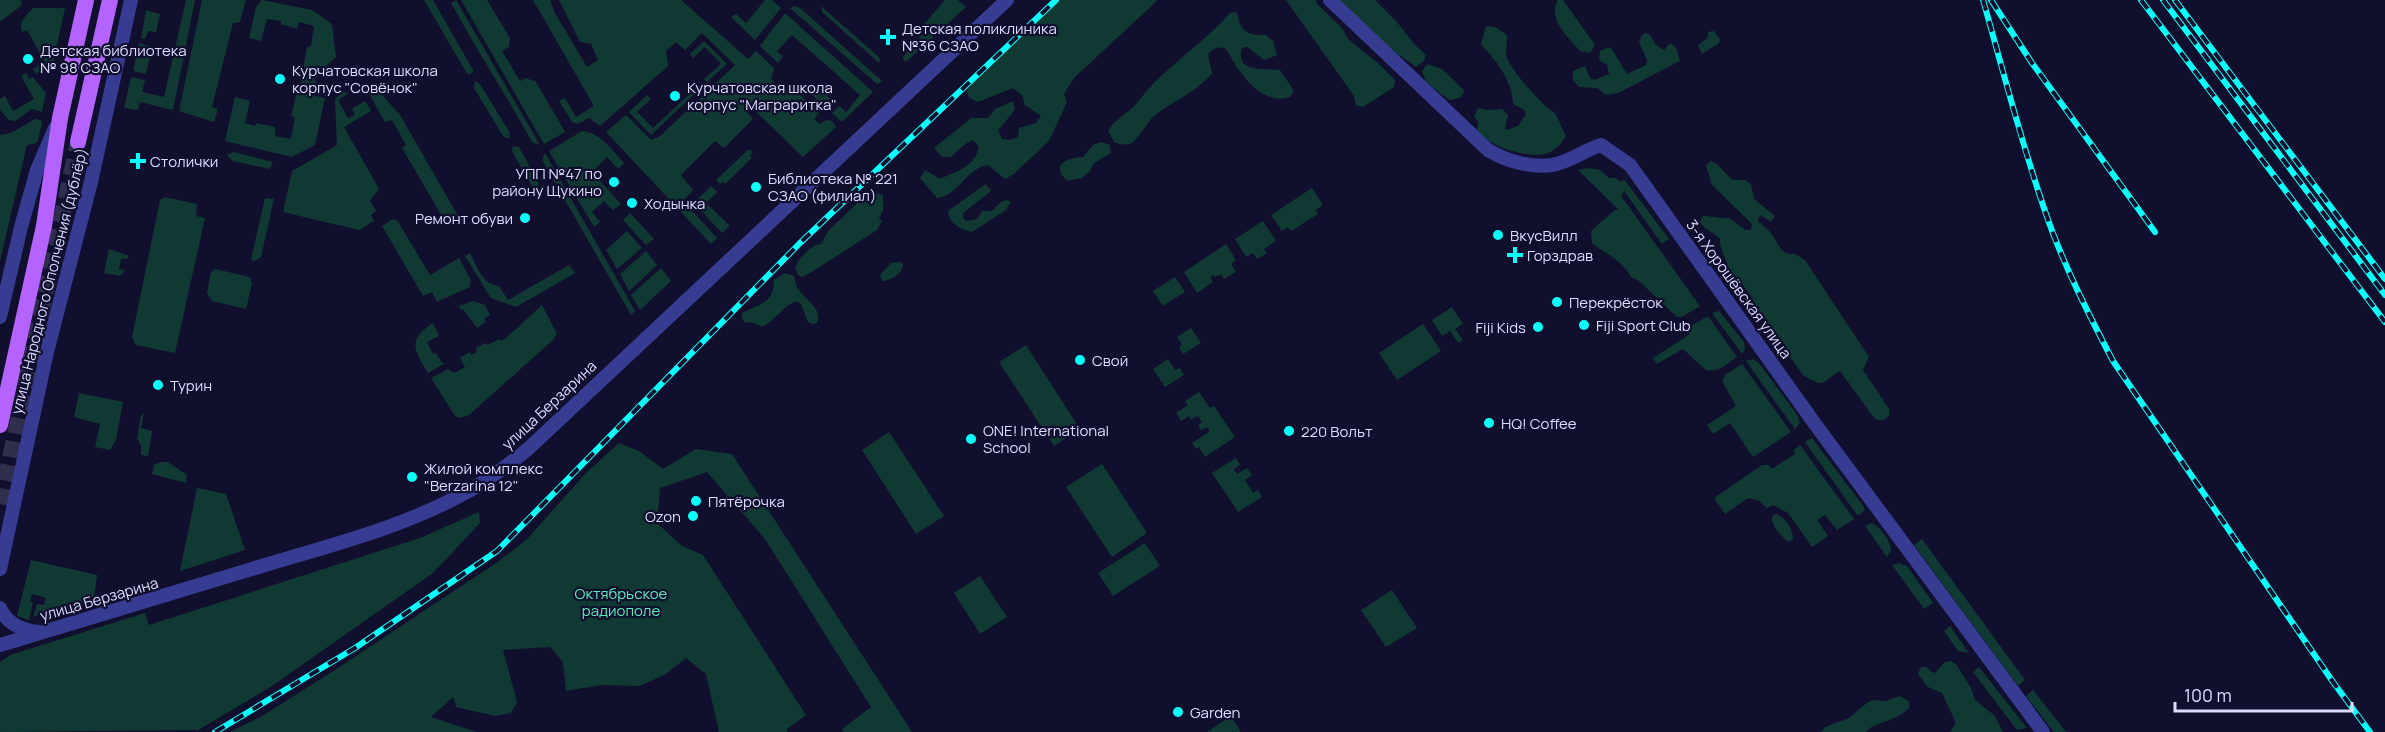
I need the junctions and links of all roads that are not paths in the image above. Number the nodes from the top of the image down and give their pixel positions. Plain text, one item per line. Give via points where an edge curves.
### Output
1 (86, 0) edge
2 (110, 0) edge
3 (131, 0) edge
4 (1007, 0) edge
5 (1330, 0) edge
6 (60, 118) junction
7 (78, 142) tunnel mouth
8 (0, 317) edge
9 (0, 424) edge
10 (0, 570) edge
11 (0, 608) edge
12 (40, 633) junction
13 (0, 645) edge
14 (2043, 732) edge

1 - 6 main road
2 - 7 main road
3 - 10 street, улица Народного Ополчения (дублёр) via 91,182 47,352
4 - 12 street, улица Берзарина via 528,449 496,474 426,513 380,530
5 - 14 street, 3-я Хорошёвская улица via 1497,156 1553,165 1601,145 1630,165
6 - 8 street via 37,170
6 - 9 main road via 44,226
11 - 12 street via 4,617 18,627
12 - 13 street, улица Берзарина

